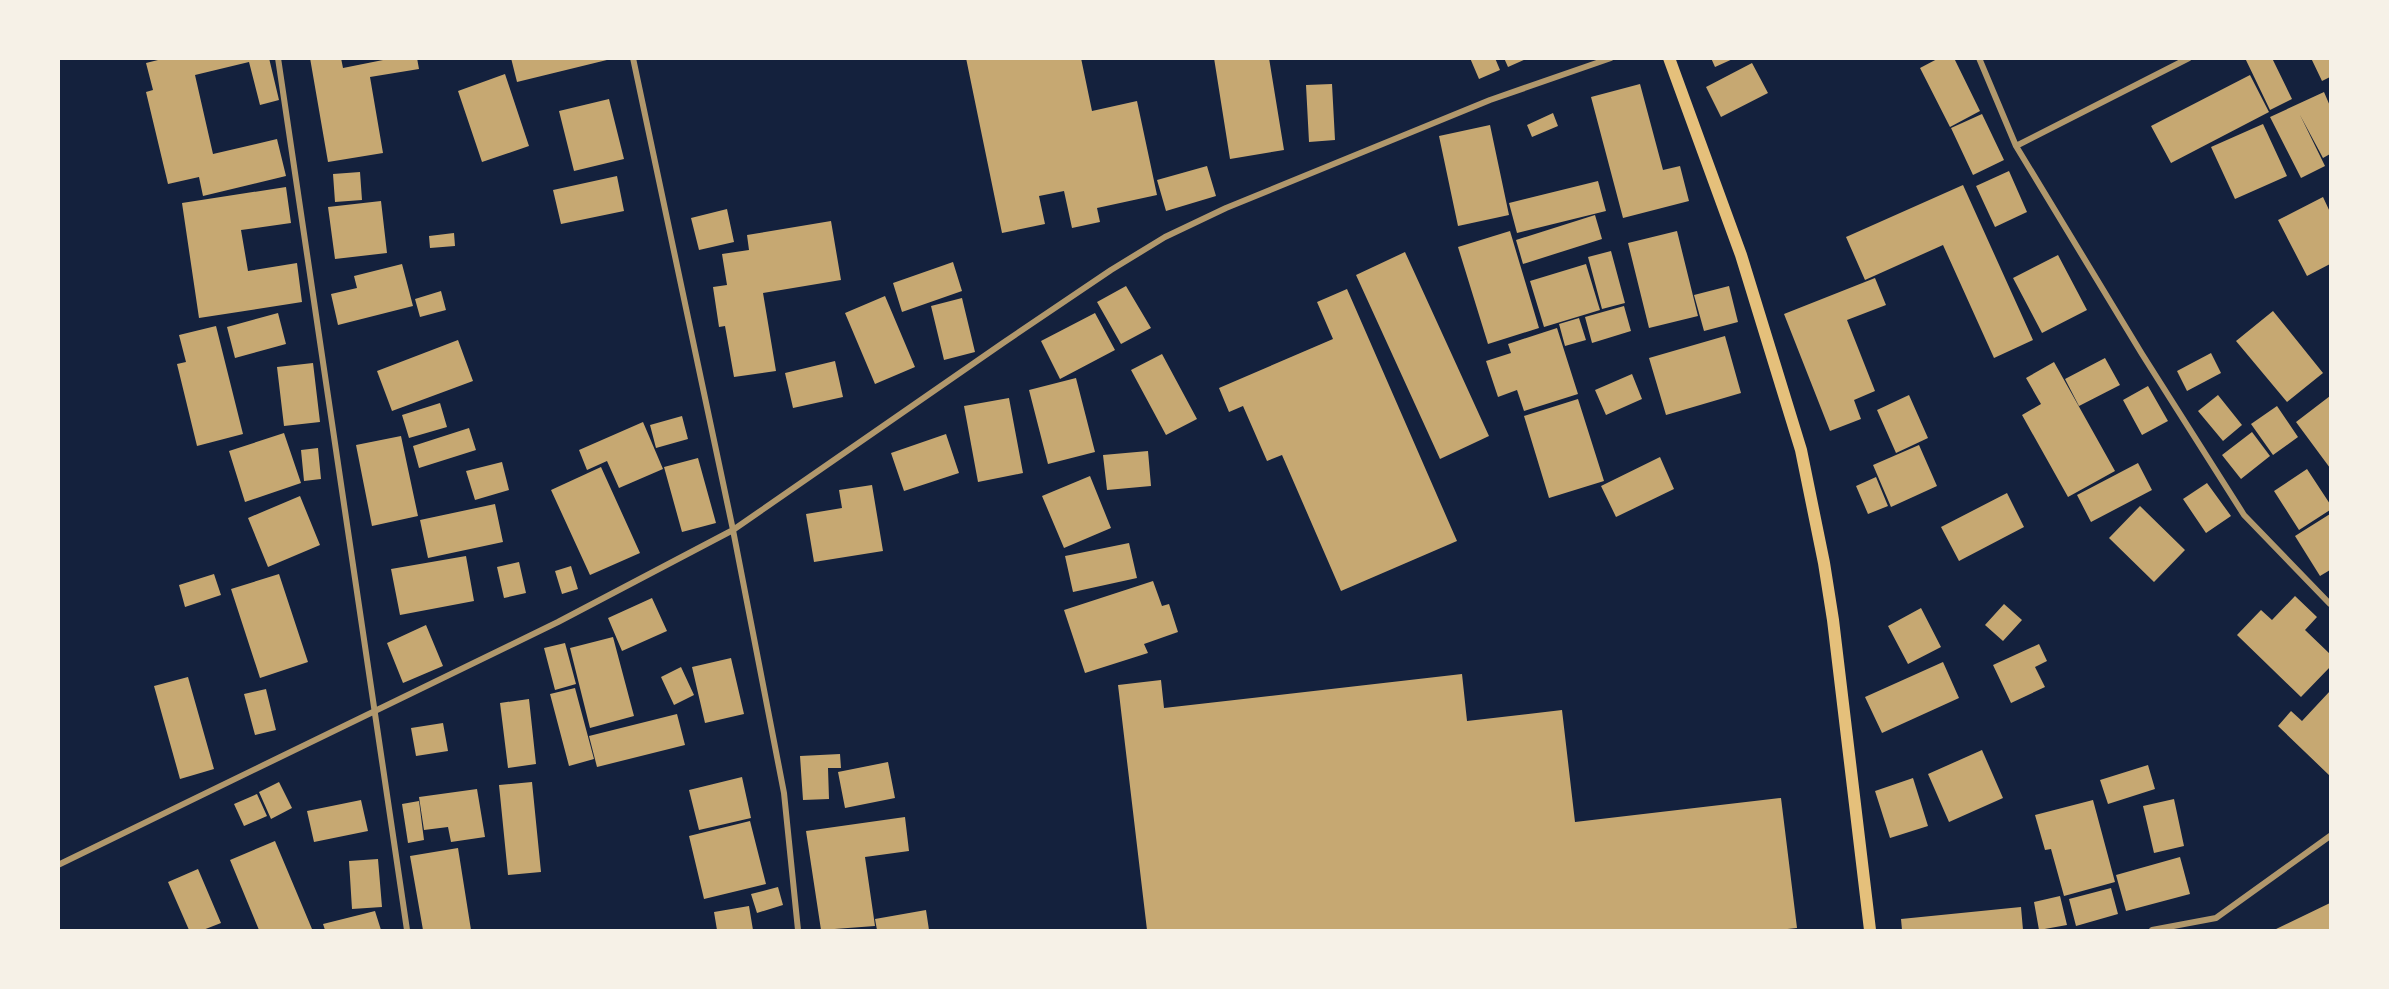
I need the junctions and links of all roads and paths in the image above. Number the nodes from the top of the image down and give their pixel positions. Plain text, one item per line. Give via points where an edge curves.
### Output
1 (278, 58) edge
2 (633, 58) edge
3 (1611, 58) edge
4 (1669, 58) edge
5 (1979, 58) edge
6 (2189, 58) edge
7 (2016, 146) junction
8 (733, 530) junction
9 (2331, 604) edge
10 (376, 711) junction
11 (2331, 836) edge
12 (58, 865) edge
13 (407, 930) edge
14 (798, 930) edge
15 (1870, 930) edge
16 (2152, 930) edge

1 - 10 street
2 - 8 street
3 - 8 street via 1490,100 1226,208 1165,237 1003,343
4 - 15 main road via 1750,281 1801,450 1831,609
5 - 7 street
6 - 7 street
7 - 9 street via 2244,514
8 - 10 street
8 - 14 street via 784,793
10 - 12 street
10 - 13 street
11 - 16 street via 2216,918

